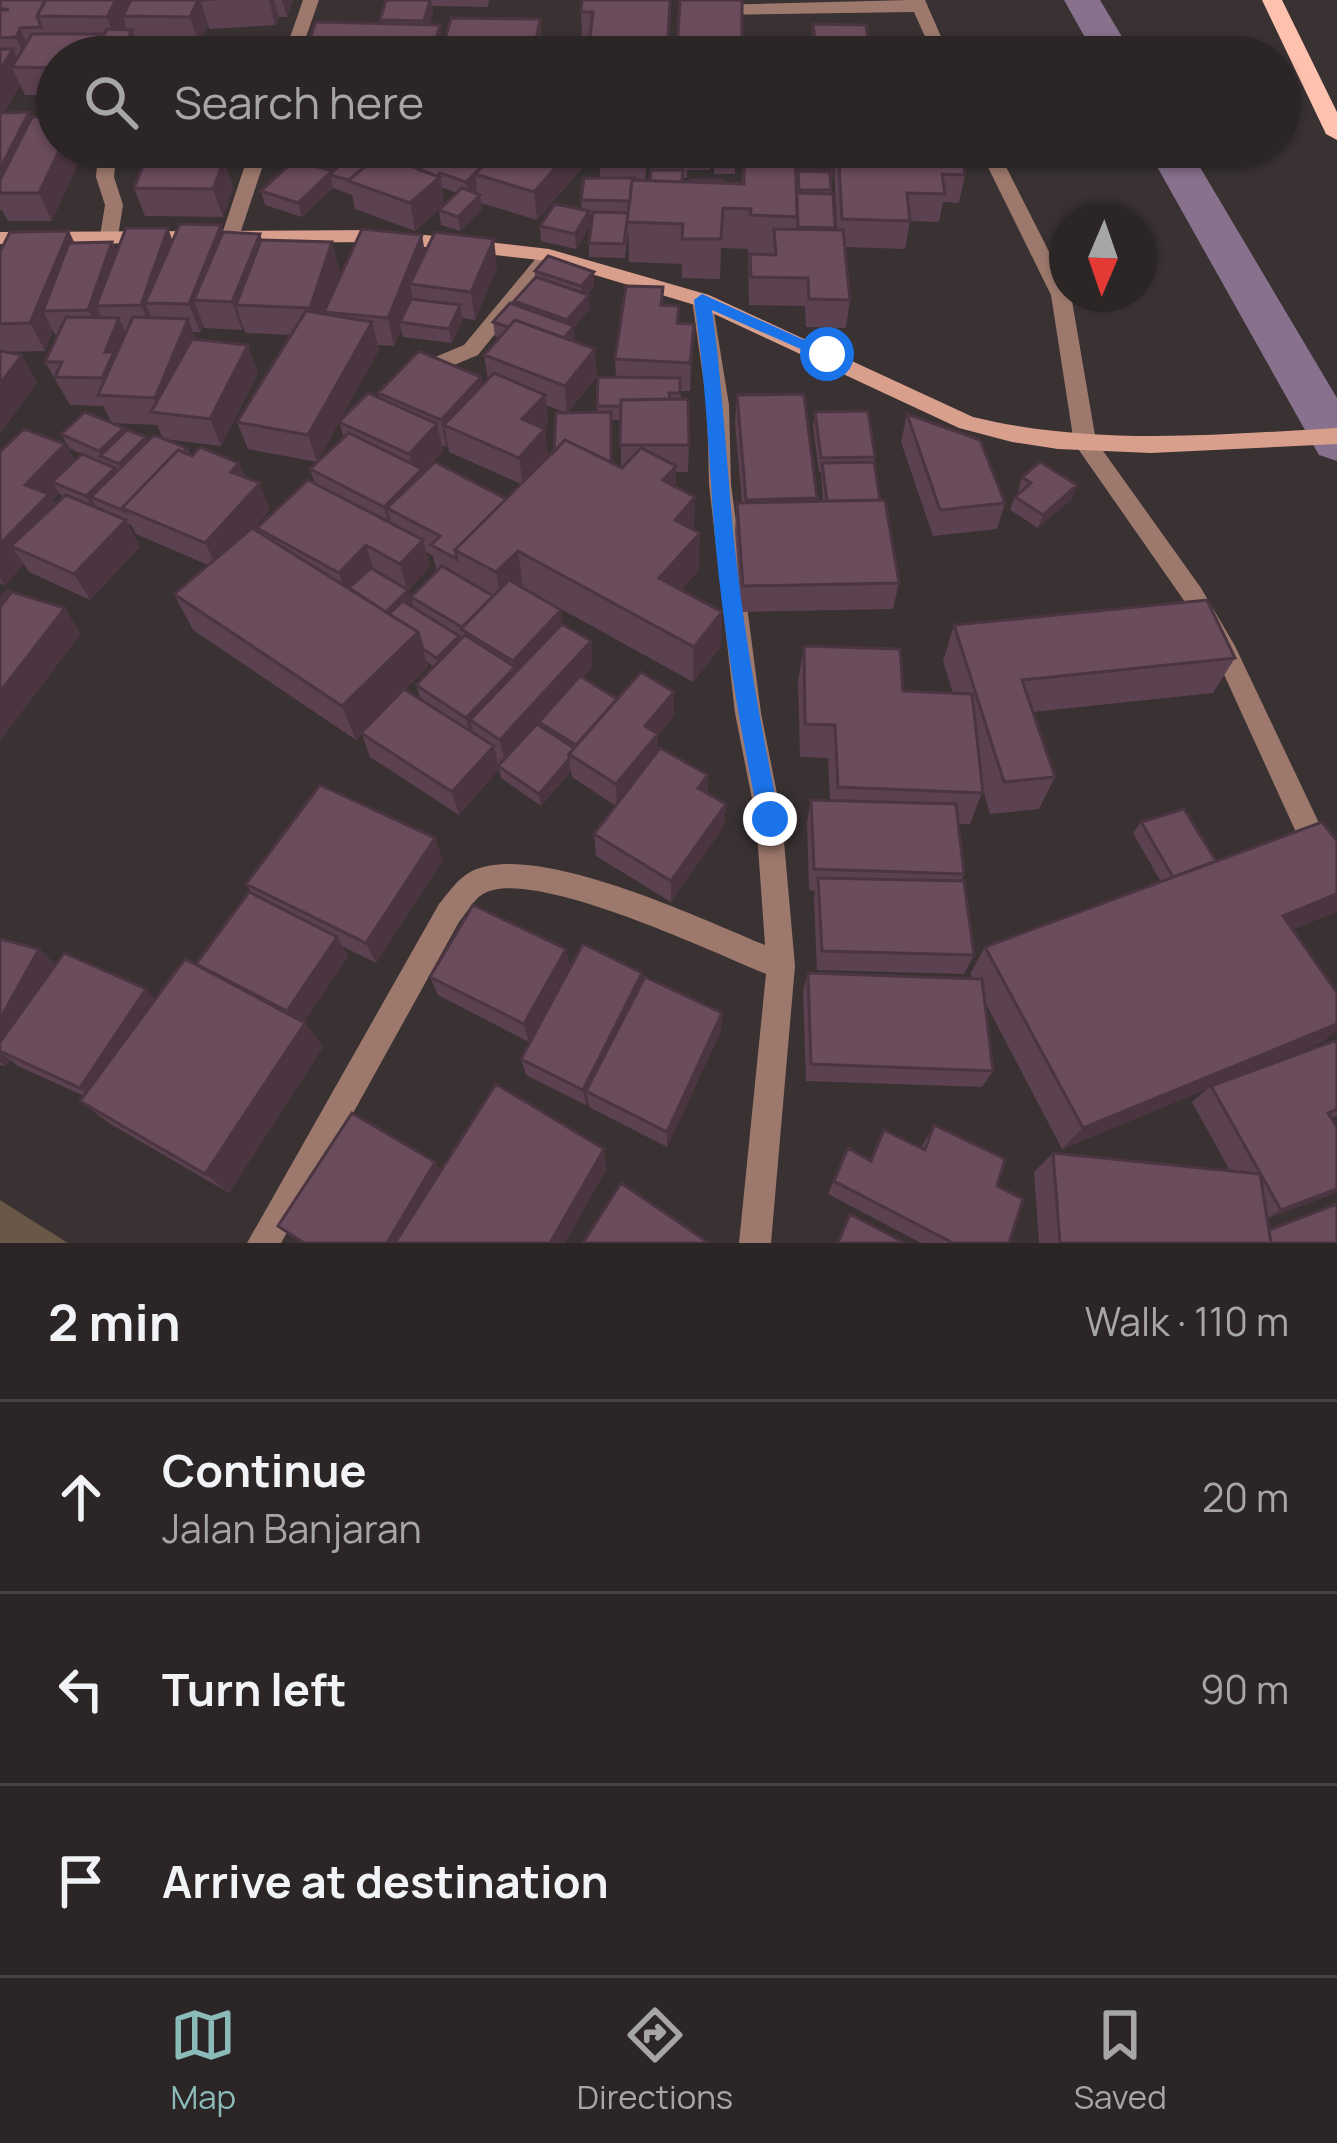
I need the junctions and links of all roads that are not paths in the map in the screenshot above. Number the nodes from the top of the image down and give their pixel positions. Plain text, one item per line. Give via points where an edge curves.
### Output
1 (311, 0) edge
2 (1272, 0) edge
3 (918, 3) edge
4 (698, 10) edge
5 (298, 36) edge
6 (933, 36) edge
7 (1289, 36) edge
8 (1301, 60) edge
9 (1337, 134) edge
10 (106, 168) edge
11 (253, 168) edge
12 (997, 168) edge
13 (231, 234) junction
14 (109, 236) junction
15 (0, 238) edge
16 (550, 254) junction
17 (702, 300) junction
18 (394, 386) edge
19 (1337, 436) edge
20 (1085, 442) junction
21 (1337, 891) edge
22 (782, 966) junction
23 (262, 1243) edge
24 (755, 1243) edge

1 - 5 street
2 - 7 main road
3 - 4 street
3 - 6 street
8 - 9 main road
10 - 14 street via 114,206
11 - 13 street
12 - 20 street via 1061,295
13 - 14 street
13 - 16 street via 381,236
14 - 15 street
16 - 17 street
16 - 18 street via 471,350
17 - 20 street via 967,423
17 - 22 street
19 - 20 street
20 - 21 street via 1226,652
22 - 23 street via 564,882 513,873 478,880 448,913
22 - 24 street

